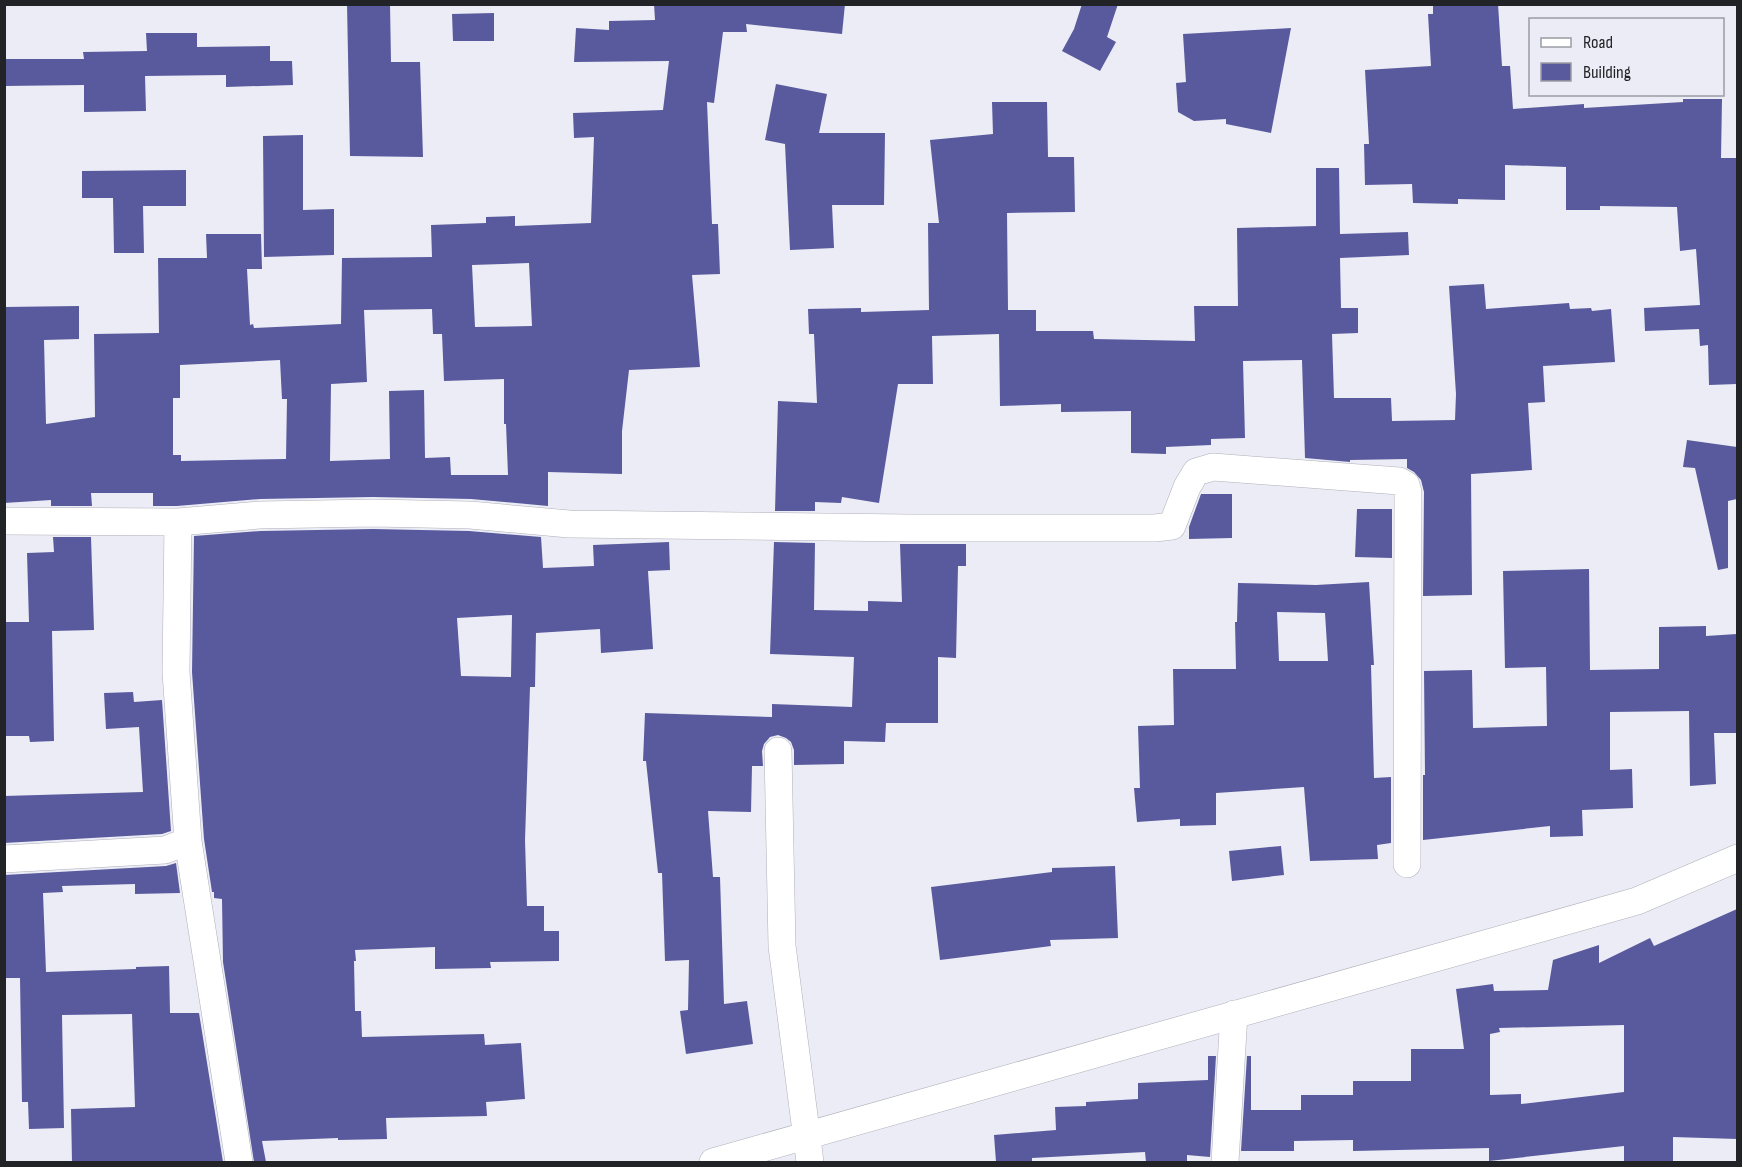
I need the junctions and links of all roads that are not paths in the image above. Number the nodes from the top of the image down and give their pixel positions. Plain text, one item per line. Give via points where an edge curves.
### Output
1 (4, 521) edge
2 (178, 522) junction
3 (778, 751) dead end
4 (188, 841) junction
5 (1737, 858) edge
6 (4, 859) edge
7 (1407, 864) dead end
8 (1234, 1014) junction
9 (807, 1136) junction
10 (239, 1162) edge
11 (713, 1162) edge
12 (810, 1162) edge
13 (1225, 1162) edge

1 - 2 street
2 - 4 street via 176,672
2 - 7 street via 260,515 374,513 470,515 569,524 1155,528 1172,526 1197,472 1212,467 1399,481 1408,492
3 - 9 street via 782,946
4 - 6 street via 165,850
4 - 10 street
5 - 8 street via 1637,900
8 - 9 street
8 - 13 street
9 - 11 street
9 - 12 street

